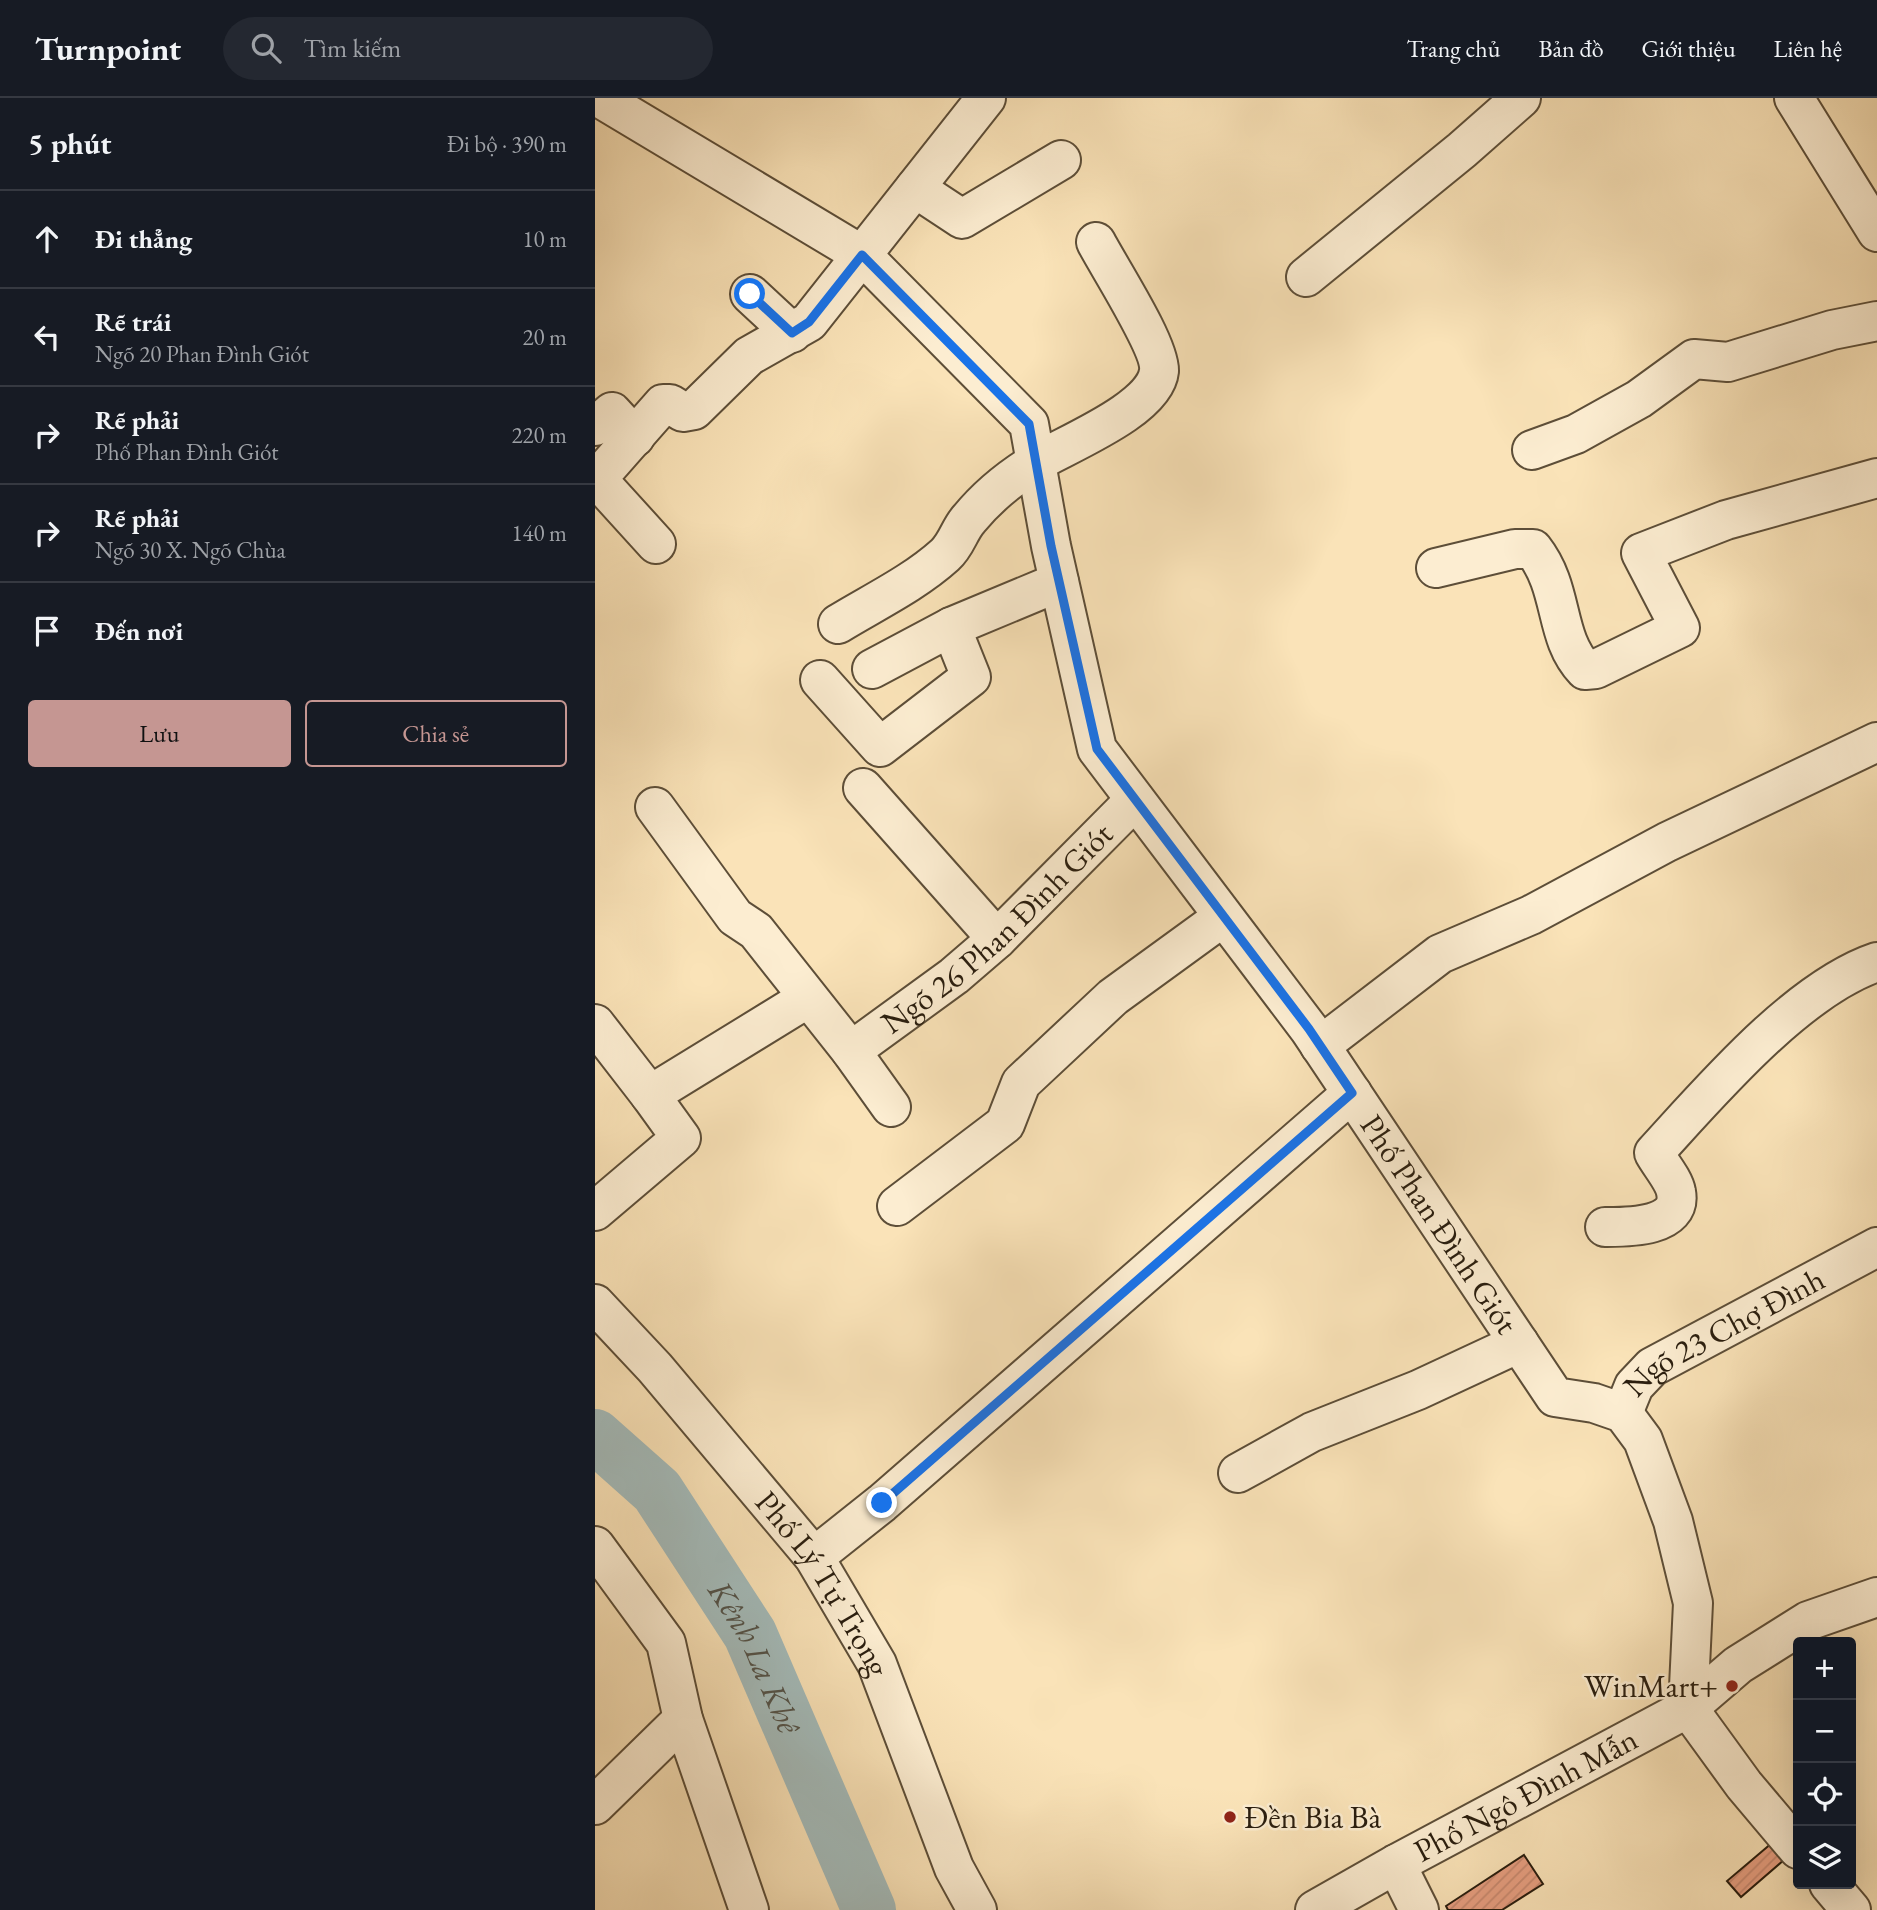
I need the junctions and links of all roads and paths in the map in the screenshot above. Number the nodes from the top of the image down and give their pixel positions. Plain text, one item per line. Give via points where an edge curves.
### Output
1 (600, 98) edge
2 (1521, 98) edge
3 (1794, 98) edge
4 (976, 102) edge
5 (641, 108) edge
6 (1061, 160) dead end
7 (915, 188) junction
8 (1877, 232) edge
9 (1096, 242) dead end
10 (862, 255) junction
11 (1307, 277) dead end
12 (750, 294) dead end
13 (1877, 321) edge
14 (792, 333) junction
15 (609, 417) edge
16 (1532, 450) dead end
17 (1036, 463) junction
18 (1877, 478) edge
19 (656, 544) dead end
20 (1436, 568) dead end
21 (1059, 582) junction
22 (838, 624) dead end
23 (951, 627) junction
24 (872, 669) dead end
25 (820, 680) dead end
26 (1877, 742) edge
27 (863, 788) dead end
28 (1135, 800) junction
29 (655, 807) dead end
30 (1223, 917) junction
31 (997, 939) junction
32 (1877, 962) edge
33 (808, 998) junction
34 (595, 1024) edge
35 (1320, 1046) junction
36 (851, 1051) junction
37 (1352, 1093) junction
38 (650, 1095) junction
39 (891, 1107) dead end
40 (897, 1206) dead end
41 (595, 1211) edge
42 (1605, 1227) dead end
43 (1877, 1247) edge
44 (595, 1304) edge
45 (1519, 1343) junction
46 (1623, 1413) junction
47 (1238, 1473) dead end
48 (595, 1546) edge
49 (814, 1557) junction
50 (1877, 1597) edge
51 (1688, 1708) junction
52 (683, 1719) junction
53 (595, 1805) edge
54 (1793, 1843) edge
55 (1396, 1864) junction
56 (1833, 1889) edge
57 (749, 1910) edge
58 (977, 1910) edge
59 (1315, 1910) edge
60 (1419, 1910) edge
61 (1851, 1910) edge

1 - 5 street, Phố Phan Đình Giót
2 - 11 street
3 - 8 street
4 - 7 street
5 - 10 street, Phố Phan Đình Giót
6 - 7 street via 962,219
7 - 10 street
9 - 17 street via 1155,349 1159,372 1142,400 1129,411
10 - 14 street via 809,322
10 - 17 street, Phố Phan Đình Giót via 1029,424
12 - 14 street
13 - 16 street via 1728,362 1694,359 1639,399 1576,434
14 - 15 street via 749,356 694,410 683,412 663,404
15 - 19 street via 597,479
17 - 21 street, Phố Phan Đình Giót
17 - 22 street via 988,499 966,522 946,554
18 - 20 street via 1726,520 1641,554 1680,628 1596,669 1584,670 1568,647 1553,580 1533,549 1515,548
21 - 23 street
21 - 28 street, Phố Phan Đình Giót via 1097,749
23 - 24 street
23 - 25 street via 971,677 880,747
26 - 35 street via 1667,842 1531,915 1440,954
27 - 31 street
28 - 30 street, Phố Phan Đình Giót
28 - 31 street, Ngõ 26 Phan Đình Giót
29 - 33 street via 734,918 756,931
30 - 35 street, Phố Phan Đình Giót
30 - 40 street via 1113,997 1021,1083 1005,1124
31 - 36 street, Ngõ 26 Phan Đình Giót
32 - 42 street via 1826,988 1742,1058 1654,1153 1677,1192 1665,1217 1645,1226
33 - 36 street
33 - 38 street
34 - 38 street
35 - 37 street, Phố Phan Đình Giót
36 - 39 street
37 - 45 street, Phố Phan Đình Giót
37 - 49 street via 882,1503
38 - 41 street via 681,1138
43 - 46 street, Ngõ 23 Chợ Đình via 1652,1367 1634,1385
44 - 49 street, Phố Lý Tự Trọng
45 - 46 street, Phố Phan Đình Giót via 1555,1397
45 - 47 street via 1312,1432
46 - 51 street via 1643,1440 1673,1521 1693,1603
48 - 52 street via 666,1643
49 - 58 street, Phố Lý Tự Trọng via 877,1664 954,1868
50 - 51 street, Phố Ngô Đình Mẫn via 1808,1621 1738,1665
51 - 54 street
51 - 55 street, Phố Ngô Đình Mẫn
52 - 53 street
52 - 57 street
55 - 59 street, Phố Ngô Đình Mẫn
55 - 60 street
56 - 61 street

